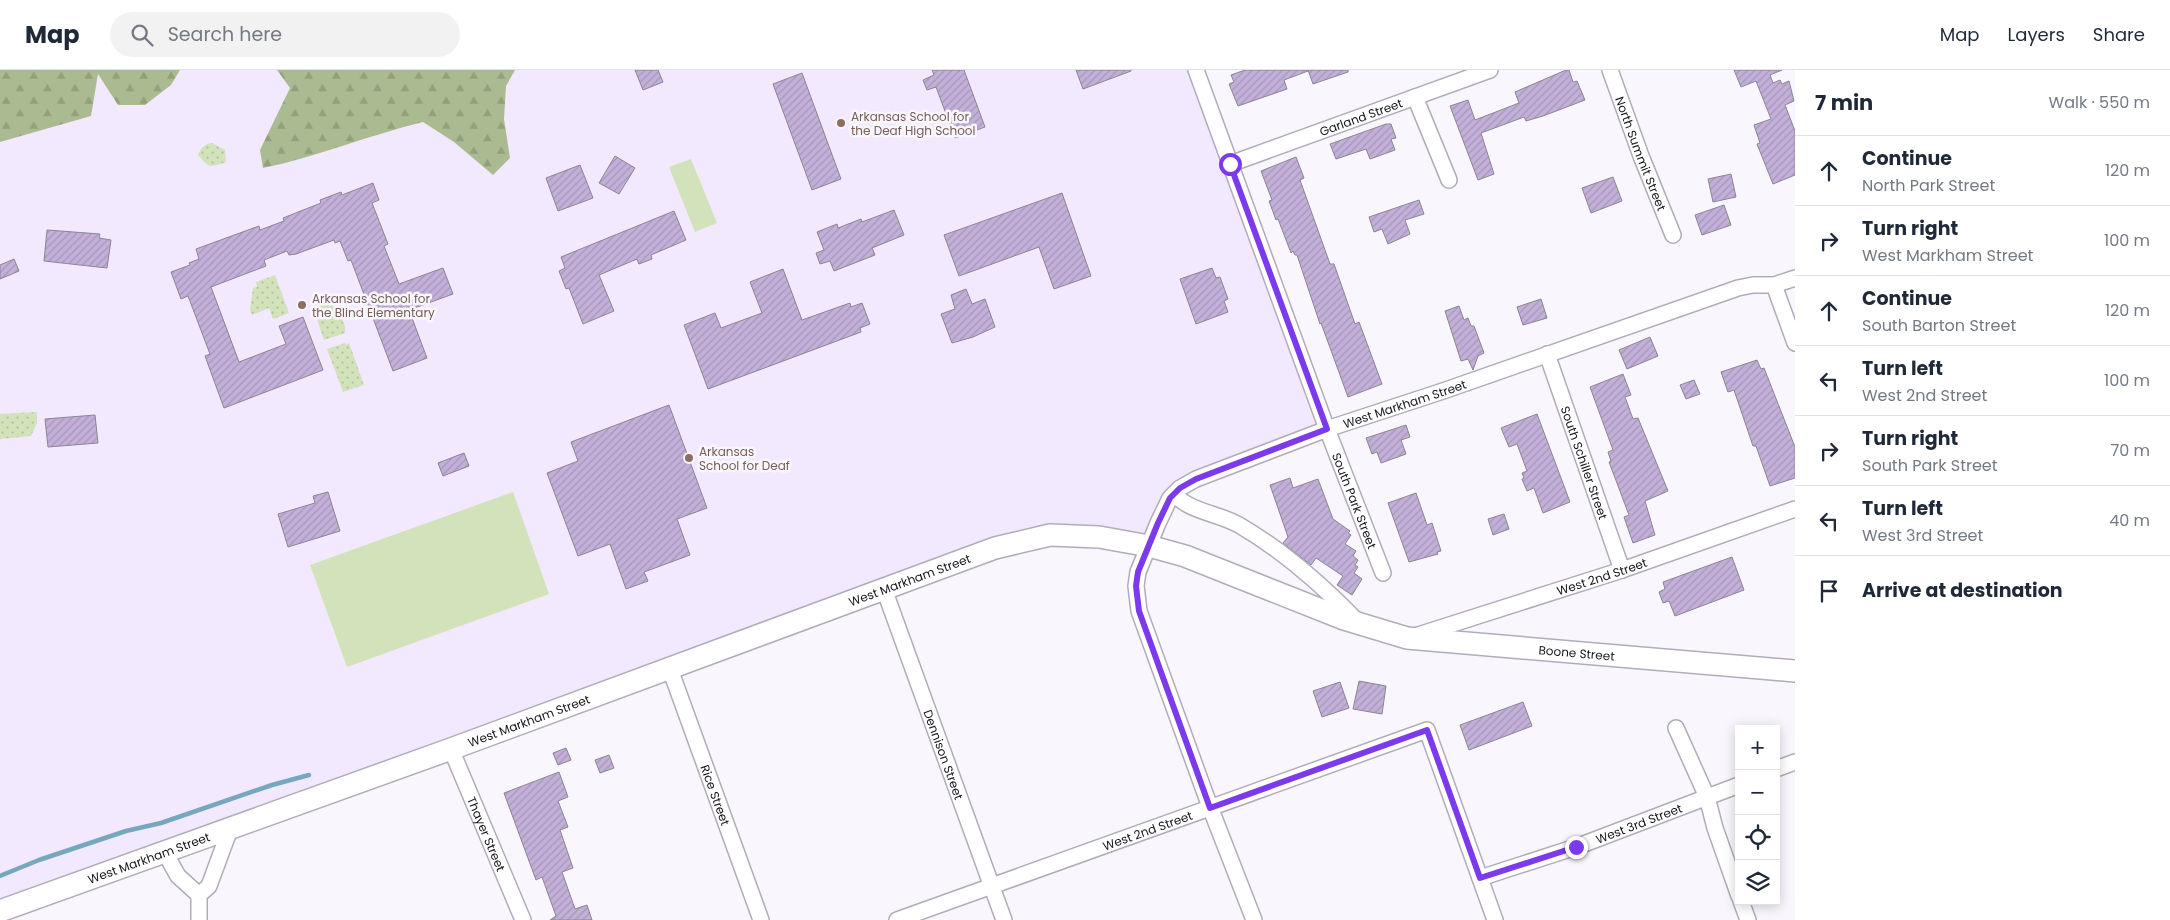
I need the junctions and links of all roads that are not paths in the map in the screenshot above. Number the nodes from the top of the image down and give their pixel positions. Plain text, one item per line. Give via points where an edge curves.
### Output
1 (1196, 70) edge
2 (1490, 70) edge
3 (1610, 70) edge
4 (1415, 97) junction
5 (1230, 164) junction
6 (1449, 180) dead end
7 (1673, 235) dead end
8 (1795, 278) edge
9 (1774, 286) junction
10 (1795, 343) edge
11 (1547, 354) junction
12 (1327, 429) junction
13 (1174, 494) junction
14 (1795, 509) edge
15 (1149, 546) junction
16 (1622, 570) junction
17 (1383, 572) dead end
18 (884, 589) junction
19 (1361, 625) junction
20 (1407, 638) junction
21 (670, 668) junction
22 (1795, 671) edge
23 (1676, 728) dead end
24 (451, 748) junction
25 (1795, 762) edge
26 (1780, 768) edge
27 (1735, 786) edge
28 (1707, 797) junction
29 (1210, 808) junction
30 (230, 828) junction
31 (164, 851) junction
32 (1480, 878) junction
33 (1735, 885) edge
34 (991, 886) junction
35 (199, 895) junction
36 (1742, 905) edge
37 (0, 911) edge
38 (199, 920) edge
39 (523, 920) edge
40 (761, 920) edge
41 (897, 920) edge
42 (1004, 920) edge
43 (1254, 920) edge
44 (1495, 920) edge
45 (1748, 920) edge

1 - 5 street, South Park Street
2 - 4 street, Garland Street
3 - 7 street, North Summit Street
4 - 5 street, Garland Street
4 - 6 street
5 - 12 street, South Park Street
8 - 9 street, West Markham Street
9 - 10 street
9 - 11 street, West Markham Street via 1738,288
11 - 12 street, West Markham Street
11 - 16 street, South Schiller Street
12 - 13 street, West Markham Street via 1196,479
12 - 17 street, South Park Street
13 - 15 street, West Markham Street
13 - 19 street, Boone Street via 1181,501 1238,524 1260,538 1308,575
14 - 16 street, West 2nd Street
15 - 18 main road, West Markham Street via 1099,537 1050,534 995,548
15 - 19 main road, Boone Street via 1208,564
15 - 29 street via 1138,572 1139,611
16 - 20 street, West 2nd Street
18 - 21 main road, West Markham Street
18 - 34 street, Dennison Street
19 - 20 main road, Boone Street
20 - 22 main road, Boone Street
21 - 24 main road, West Markham Street
21 - 40 street, Rice Street
23 - 28 street
24 - 30 main road, West Markham Street
24 - 39 street, Thayer Street
25 - 26 street
27 - 28 street, West 3rd Street
28 - 32 street, West 3rd Street via 1576,847
28 - 33 street
29 - 32 street, West 2nd Street via 1427,730
29 - 34 street, West 2nd Street
29 - 43 street
30 - 31 main road, West Markham Street
30 - 35 street via 209,886
31 - 35 street via 178,876
31 - 37 main road, West Markham Street
32 - 44 street
34 - 41 street, West 2nd Street
34 - 42 street, Dennison Street
35 - 38 street
36 - 45 street

